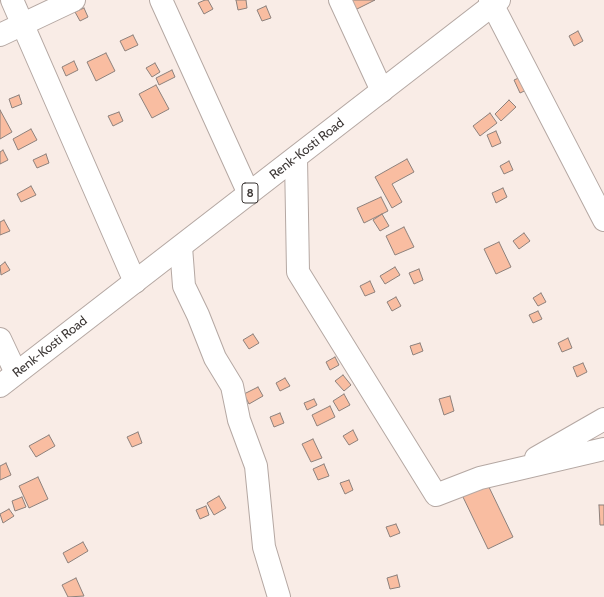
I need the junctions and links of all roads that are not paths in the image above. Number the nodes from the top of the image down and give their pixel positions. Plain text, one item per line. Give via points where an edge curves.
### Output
1 (12, 0) edge
2 (74, 0) edge
3 (161, 0) edge
4 (340, 0) edge
5 (494, 2) edge
6 (23, 24) junction
7 (0, 35) edge
8 (382, 91) junction
9 (296, 158) junction
10 (249, 194) junction
11 (604, 220) edge
12 (180, 247) junction
13 (135, 282) junction
14 (0, 339) edge
15 (8, 380) edge
16 (604, 419) edge
17 (604, 449) edge
18 (515, 470) junction
19 (279, 597) edge

1 - 6 street
2 - 6 street
3 - 10 street
4 - 8 street
5 - 8 street, Renk-Kosti Road / 8
5 - 11 street
6 - 7 street
6 - 13 street
8 - 9 street, Renk-Kosti Road / 8
9 - 10 street, Renk-Kosti Road / 8
9 - 18 street via 298,272 436,495 480,478
10 - 12 street, Renk-Kosti Road / 8
12 - 13 street, Renk-Kosti Road / 8
12 - 19 street via 184,286 215,358 232,386 239,420 256,466 264,547
13 - 15 street, Renk-Kosti Road / 8
14 - 15 street
16 - 18 street
17 - 18 street

